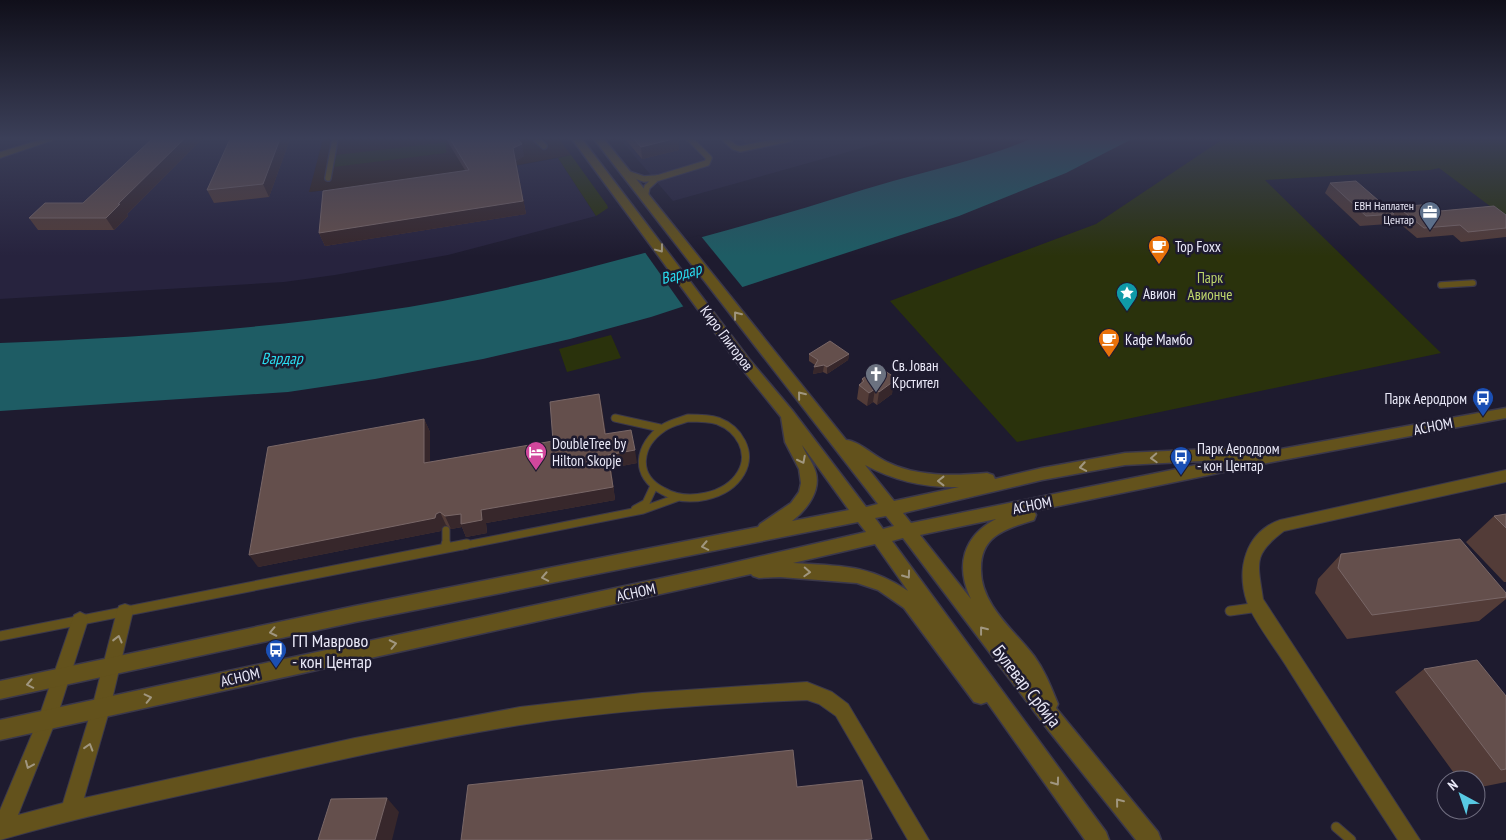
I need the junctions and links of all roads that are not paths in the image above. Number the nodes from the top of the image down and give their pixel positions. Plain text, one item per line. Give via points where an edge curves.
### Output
1 (607, 178) edge
2 (630, 178) edge
3 (642, 178) edge
4 (655, 178) edge
5 (658, 178) edge
6 (648, 200) junction
7 (1473, 283) dead end
8 (1441, 285) dead end
9 (1506, 413) edge
10 (787, 414) junction
11 (615, 418) dead end
12 (660, 428) junction
13 (832, 433) junction
14 (1272, 456) junction
15 (1042, 474) junction
16 (1506, 476) edge
17 (654, 486) junction
18 (1133, 486) junction
19 (679, 497) junction
20 (889, 508) junction
21 (630, 512) junction
22 (861, 514) junction
23 (446, 530) edge
24 (906, 530) junction
25 (752, 536) junction
26 (878, 536) junction
27 (446, 548) junction
28 (724, 573) junction
29 (1259, 607) junction
30 (125, 611) junction
31 (1230, 611) dead end
32 (80, 620) junction
33 (0, 636) edge
34 (112, 667) junction
35 (60, 678) junction
36 (0, 690) edge
37 (101, 708) junction
38 (47, 720) junction
39 (1056, 724) junction
40 (0, 730) edge
41 (1027, 742) junction
42 (70, 811) junction
43 (1336, 827) dead end
44 (1, 829) edge
45 (919, 840) edge
46 (1098, 840) edge
47 (1150, 840) edge
48 (1351, 840) edge
49 (1410, 840) edge

1 -> 10 street, Киро Глигоров via 744,362
2 - 6 street, Киро Глигоров
3 - 4 lane
5 - 6 lane via 647,187
13 -> 6 street, Киро Глигоров
7 - 8 lane
9 - 14 street, АСНОМ
10 - 22 street, Киро Глигоров
10 -> 25 street via 794,445 808,473 807,489 798,507 786,518
11 - 12 lane
12 - 17 lane via 642,450 645,476
12 - 19 lane via 688,418 703,418 730,426 745,446 747,457 737,480 711,495
15 -> 13 street via 969,481 926,481 870,462
13 - 20 street, Киро Глигоров
14 -> 15 street, АСНОМ via 1231,454 1125,459
14 - 18 street, АСНОМ
15 - 20 street, АСНОМ
16 - 29 street via 1280,526 1262,539 1250,566 1255,601
17 - 19 lane
17 - 21 lane via 646,502
18 - 24 street, АСНОМ
18 - 39 street via 1001,523 984,534 973,550 970,571 976,594 1035,675
19 - 21 lane
20 - 22 street, АСНОМ
20 - 24 street, Киро Глигоров
21 - 27 lane
22 - 25 street, АСНОМ
22 - 26 street, Киро Глигоров
23 - 27 lane
24 - 26 street, АСНОМ
39 -> 24 street, Булевар Србија
25 -> 34 street, АСНОМ via 355,614
26 - 28 street, АСНОМ
26 -> 41 street, Булевар Србија
27 - 30 lane
37 -> 28 street, АСНОМ
28 -> 41 street via 780,570 826,573 857,576 884,584 910,602 991,707
29 - 31 lane
29 - 49 street
30 - 32 lane
34 -> 30 street
32 - 33 lane
32 - 35 street
34 - 35 street, АСНОМ
34 - 37 street
35 -> 36 street, АСНОМ
35 - 38 street
37 - 38 street, АСНОМ
42 -> 37 street
38 - 40 street, АСНОМ
38 -> 44 street
47 -> 39 street, Булевар Србија
41 -> 46 street, Булевар Србија
42 - 44 street
42 - 45 street via 480,722 678,698 807,691 833,701 842,710
43 - 48 lane

